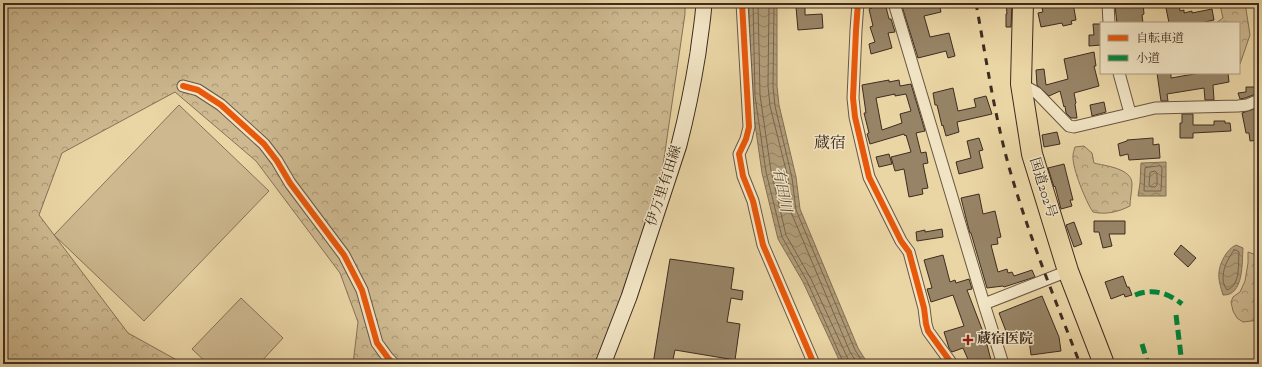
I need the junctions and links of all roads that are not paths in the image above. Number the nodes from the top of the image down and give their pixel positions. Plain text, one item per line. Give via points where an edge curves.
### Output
1 (704, 3) edge
2 (742, 3) edge
3 (858, 3) edge
4 (894, 3) edge
5 (1023, 3) edge
6 (1108, 3) edge
7 (1109, 22) edge
8 (1119, 74) edge
9 (1021, 84) junction
10 (183, 86) dead end
11 (1259, 100) edge
12 (1130, 113) junction
13 (1068, 272) junction
14 (984, 304) junction
15 (394, 364) edge
16 (603, 364) edge
17 (814, 364) edge
18 (952, 364) edge
19 (1003, 364) edge
20 (1104, 364) edge

1 - 16 main road, 伊万里有田線 via 694,75 679,145 629,297
2 - 17 street via 749,127 739,154 763,245
3 - 18 street via 853,98 869,177 909,252 928,331
4 - 14 street
5 - 9 highway, 国道202号
6 - 7 street
8 - 12 street
9 - 12 street via 1038,93 1069,126 1074,127
9 - 13 highway, 国道202号 via 1032,154
10 - 15 street via 198,90 221,105 264,144 277,160 290,183 344,256 362,290 377,343
11 - 12 street via 1247,105 1155,108
13 - 14 street
13 - 20 highway, 国道202号
14 - 19 street

